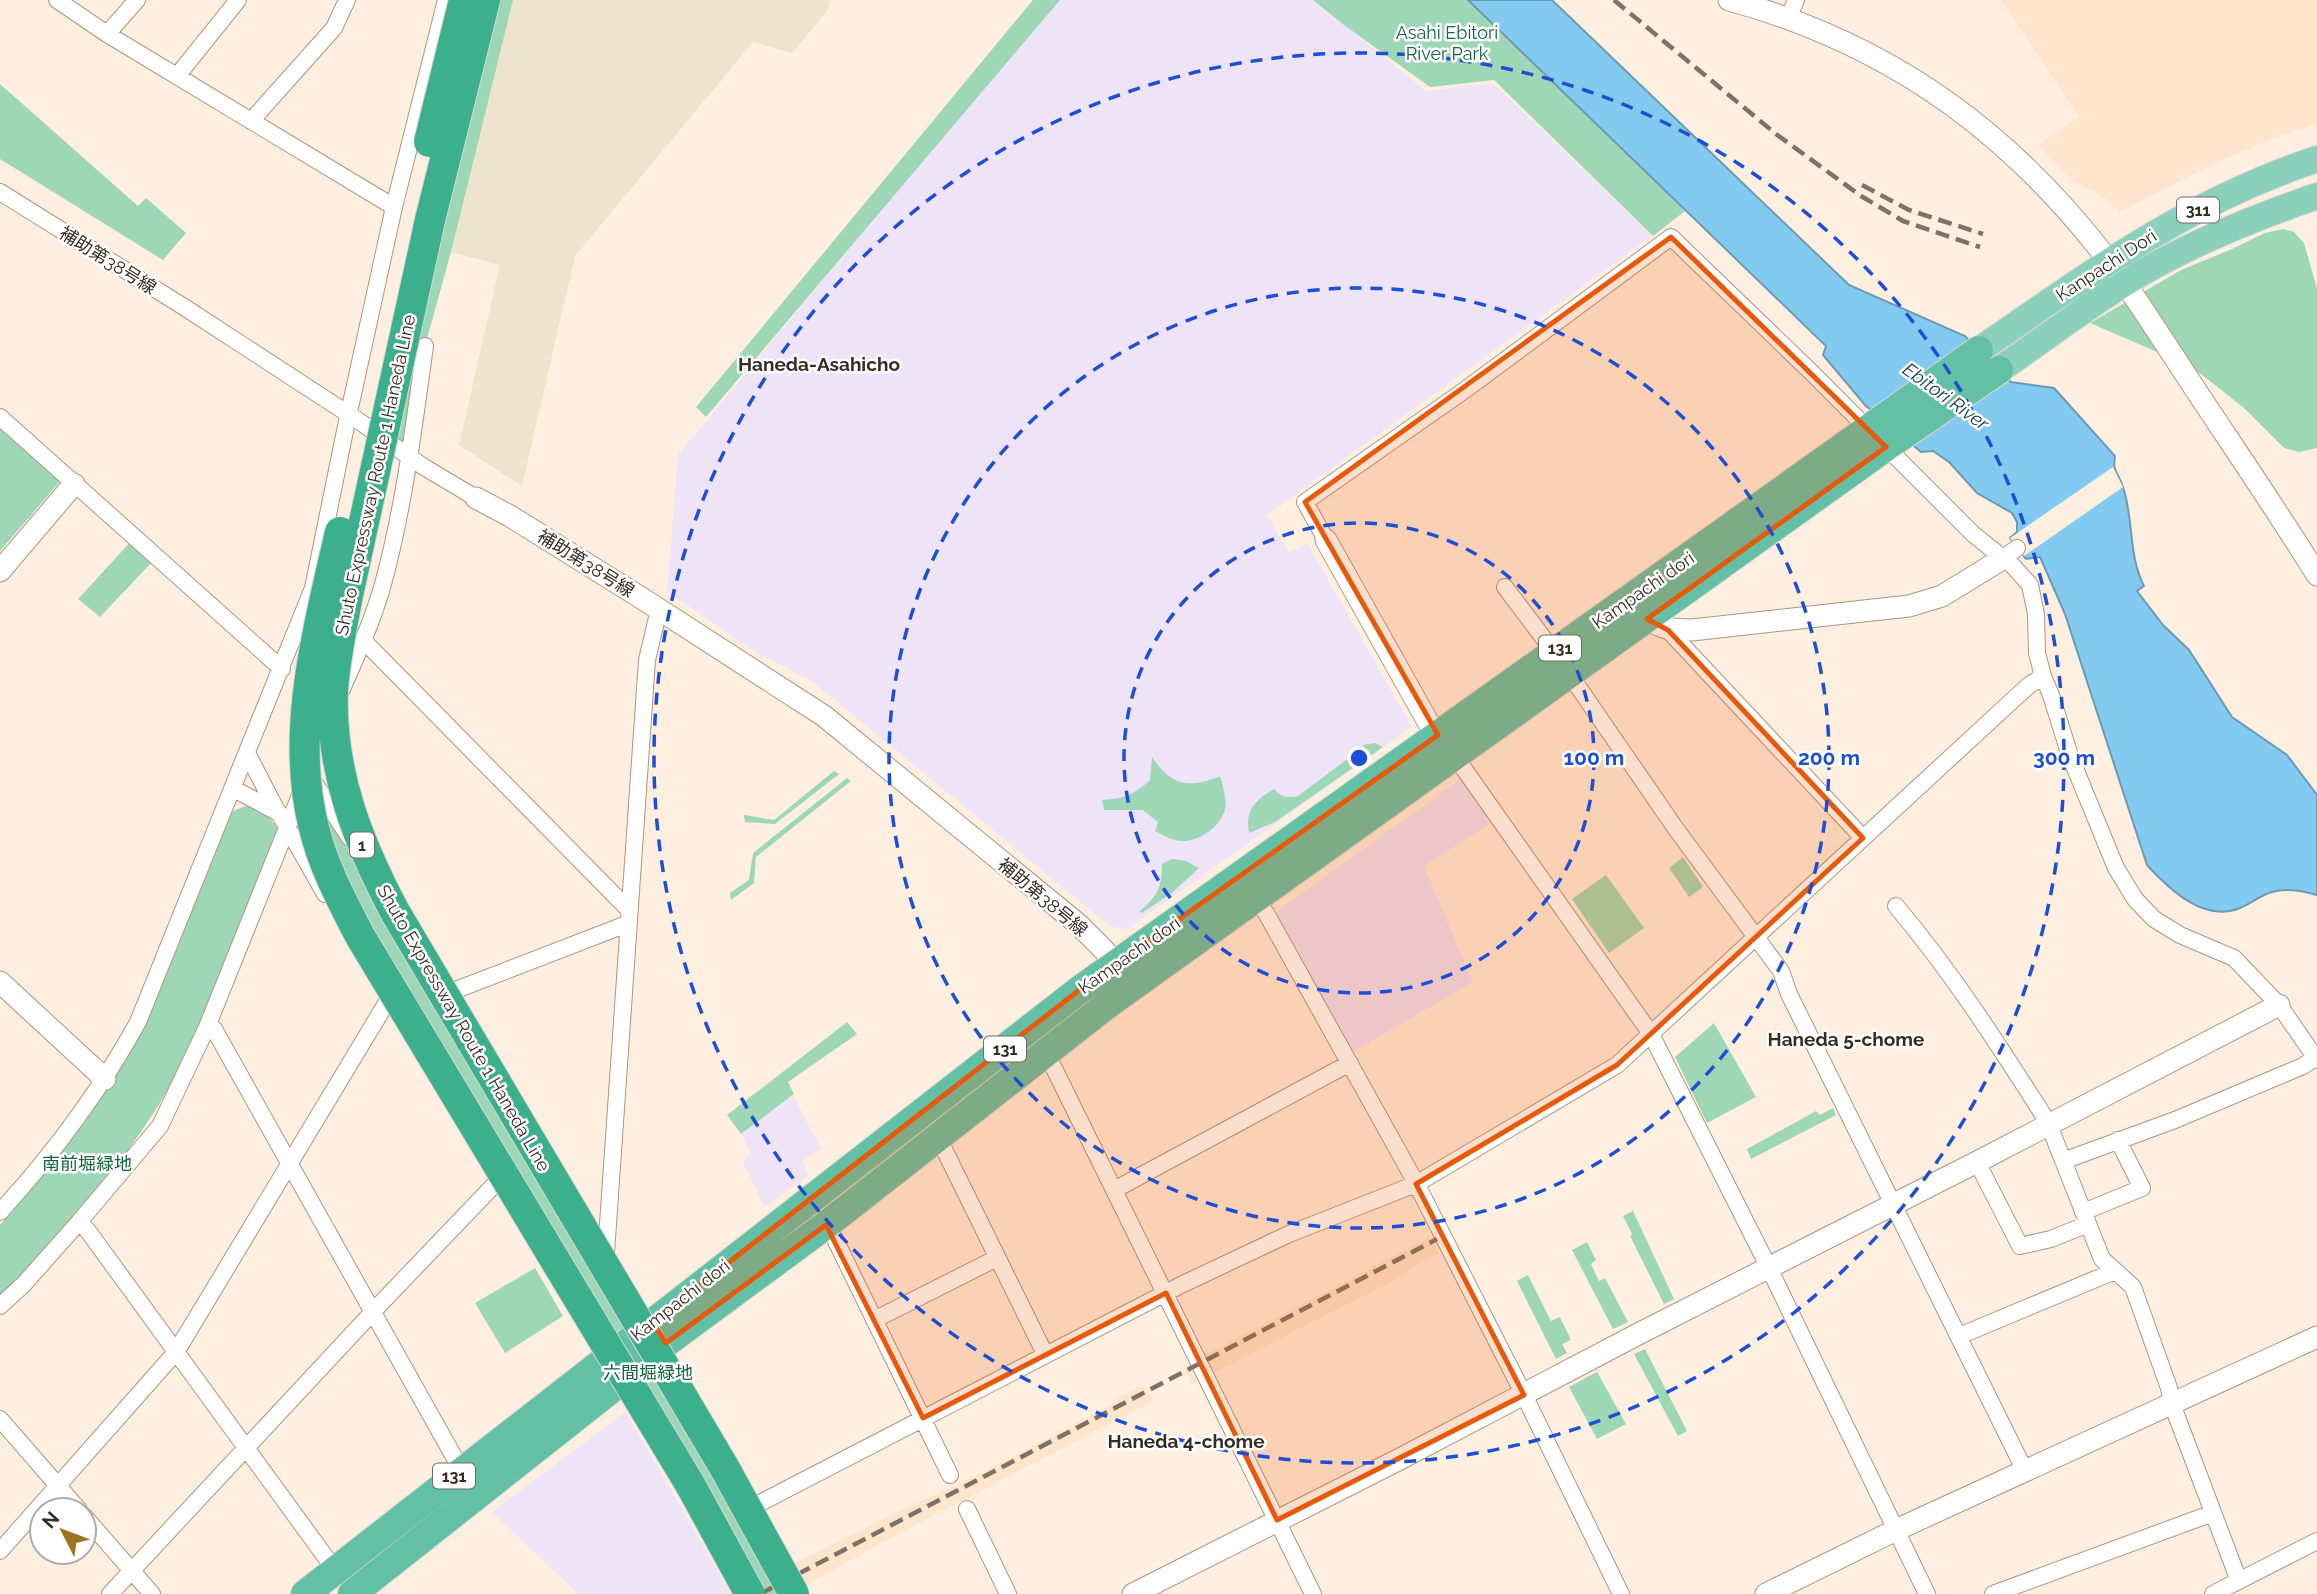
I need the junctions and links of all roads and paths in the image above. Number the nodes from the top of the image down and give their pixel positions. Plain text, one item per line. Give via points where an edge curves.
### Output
1 (57, 0) edge
2 (137, 0) edge
3 (239, 0) edge
4 (347, 0) edge
5 (446, 0) edge
6 (464, 0) edge
7 (485, 0) edge
8 (1729, 0) edge
9 (1792, 9) edge
10 (107, 34) junction
11 (177, 76) junction
12 (251, 121) junction
13 (2317, 159) edge
14 (0, 192) edge
15 (2317, 196) edge
16 (394, 207) junction
17 (2108, 261) junction
18 (2125, 283) junction
19 (425, 346) dead end
20 (1989, 360) junction
21 (352, 416) junction
22 (0, 417) edge
23 (1882, 434) junction
24 (410, 457) junction
25 (74, 484) junction
26 (476, 498) joint
27 (1326, 540) joint
28 (2010, 553) junction
29 (0, 571) edge
30 (2317, 575) edge
31 (1505, 587) dead end
32 (659, 610) junction
33 (1649, 615) junction
34 (363, 640) junction
35 (1562, 664) junction
36 (282, 668) junction
37 (2043, 676) junction
38 (320, 725) junction
39 (1446, 747) junction
40 (247, 753) junction
41 (309, 774) junction
42 (234, 789) junction
43 (279, 813) junction
44 (286, 828) junction
45 (1863, 838) junction
46 (1222, 889) junction
47 (1256, 900) junction
48 (1896, 906) dead end
49 (628, 917) junction
50 (1756, 938) junction
51 (1116, 964) junction
52 (0, 982) edge
53 (1132, 987) junction
54 (416, 992) junction
55 (2278, 1005) junction
56 (206, 1027) junction
57 (1651, 1034) junction
58 (1046, 1052) junction
59 (2316, 1059) edge
60 (1350, 1063) junction
61 (105, 1079) junction
62 (2049, 1125) junction
63 (938, 1137) junction
64 (2118, 1140) junction
65 (2063, 1161) junction
66 (1978, 1162) junction
67 (289, 1165) junction
68 (495, 1184) junction
69 (1416, 1184) junction
70 (1114, 1189) junction
71 (1894, 1205) junction
72 (0, 1212) edge
73 (2085, 1218) junction
74 (79, 1222) junction
75 (826, 1225) junction
76 (606, 1253) junction
77 (997, 1258) junction
78 (1769, 1268) junction
79 (2115, 1271) junction
80 (1166, 1293) junction
81 (0, 1306) edge
82 (372, 1313) junction
83 (874, 1320) junction
84 (659, 1333) junction
85 (1959, 1336) junction
86 (2317, 1337) edge
87 (176, 1352) junction
88 (1045, 1354) junction
89 (612, 1371) junction
90 (1524, 1395) junction
91 (2172, 1404) junction
92 (923, 1418) junction
93 (0, 1419) edge
94 (247, 1448) junction
95 (462, 1471) junction
96 (2025, 1471) junction
97 (950, 1475) dead end
98 (58, 1485) junction
99 (67, 1496) edge
100 (758, 1504) junction
101 (967, 1509) dead end
102 (2213, 1513) junction
103 (1277, 1520) junction
104 (1896, 1530) junction
105 (98, 1532) edge
106 (2317, 1541) edge
107 (0, 1551) edge
108 (335, 1570) junction
109 (132, 1571) junction
110 (2238, 1586) edge
111 (751, 1591) edge
112 (1771, 1593) edge
113 (110, 1594) edge
114 (152, 1594) edge
115 (305, 1594) edge
116 (352, 1594) edge
117 (779, 1594) edge
118 (794, 1594) edge
119 (806, 1594) edge
120 (1008, 1594) edge
121 (1133, 1594) edge
122 (1313, 1594) edge
123 (1621, 1594) edge
124 (1927, 1594) edge
125 (1993, 1594) edge
126 (2213, 1594) edge

1 - 10 street
2 - 10 street
3 - 11 street
4 - 12 street via 334,28
5 - 16 street
6 - 38 highway, Shuto Expressway Route 1 Haneda Line / 1, bridge via 326,595 309,691
7 - 38 highway, Shuto Expressway Route 1 Haneda Line / 1, bridge via 430,220
8 - 9 street
9 - 17 street via 1956,106 2033,173
10 - 11 street
11 - 12 street
12 - 16 street
13 - 17 main road, Kanpachi Dori / 311 via 2219,199
14 - 21 street, 補助第38号線
15 - 18 main road, Kanpachi Dori / 311 via 2186,248
16 - 21 street
17 - 18 street
17 - 20 main road, Kanpachi Dori / 311
18 - 20 main road, Kanpachi Dori / 311
18 - 30 street
19 - 24 street
20 - 23 highway, 131
21 - 24 street, 補助第38号線
21 - 36 street via 313,588
22 - 25 street
23 - 27 street via 1671,237 1306,502
23 - 28 street via 1973,534
23 - 33 highway, Kampachi dori / 131
24 - 26 street, 補助第38号線
24 - 34 street via 383,585
25 - 29 street
25 - 36 street
26 - 32 street, 補助第38号線
27 - 39 street
28 - 33 street via 1942,596 1909,607 1747,625
28 - 37 street via 2013,566 2030,585
31 - 35 street
32 - 49 street via 647,660
32 - 51 street, 補助第38号線 via 824,716 1078,924
33 - 35 highway, Kampachi dori / 131
33 - 45 street
34 - 41 street
34 - 49 street
35 - 39 highway, Kampachi dori / 131
35 - 50 street
36 - 40 street
37 - 45 street
37 - 55 street via 2116,868 2135,899 2154,919 2180,935 2234,958
38 - 54 highway, bridge via 354,854
38 - 111 highway, Shuto Expressway Route 1 Haneda Line / 1, bridge via 306,770 318,844 341,901
38 - 118 highway, Shuto Expressway Route 1 Haneda Line / 1, bridge via 337,758 361,842 385,893 724,1467
39 - 46 highway, Kampachi dori / 131
39 - 47 highway, Kampachi dori / 131
39 - 57 street
40 - 42 street
40 - 43 street
41 - 44 street
41 - 54 street
42 - 43 street
42 - 61 street via 138,1022
43 - 44 street
44 - 54 street
44 - 56 street
45 - 50 street
46 - 47 street via 1239,887
46 - 51 highway, Kampachi dori / 131
47 - 53 highway, Kampachi dori / 131
47 - 60 street
48 - 62 street via 1989,1029
49 - 54 street
49 - 76 street
50 - 57 street
50 - 71 street via 1781,971
51 - 53 street, 補助第38号線
51 - 84 highway, Kampachi dori / 131 via 932,1107
52 - 61 street
53 - 58 highway, Kampachi dori / 131
54 - 67 street
54 - 68 street
54 - 76 street
55 - 59 street
55 - 62 street
56 - 67 street via 214,1029
56 - 74 street via 160,1126
57 - 69 street via 1617,1065
57 - 78 street
58 - 63 highway, Kampachi dori / 131
58 - 70 street
59 - 64 street
60 - 69 street
60 - 70 street
61 - 72 street via 58,1145
62 - 65 street
62 - 66 street
63 - 75 highway, Kampachi dori / 131
63 - 77 street
64 - 65 street
64 - 73 street via 2142,1188
65 - 73 street
66 - 71 street
66 - 73 street via 2020,1246 2051,1239
67 - 82 street
67 - 87 street
68 - 82 street
68 - 89 street
69 - 80 street via 1289,1234
69 - 90 street
70 - 80 street
71 - 78 street
71 - 85 street
73 - 79 street via 2102,1259
74 - 81 street
74 - 87 street
75 - 83 street
75 - 84 highway, Kampachi dori / 131
76 - 84 street
77 - 83 street
77 - 88 street
78 - 90 street
78 - 104 street
79 - 85 street
79 - 91 street via 2133,1287
80 - 88 street
80 - 103 street
82 - 94 street
82 - 95 street
83 - 92 street
84 - 89 highway, Kampachi dori / 131
84 - 100 street
85 - 96 street
86 - 91 street
87 - 94 street
87 - 98 street
88 - 92 street
89 - 95 highway, Kampachi dori / 131
89 - 111 street
89 - 116 highway, Kampachi dori / 131
90 - 103 street
90 - 123 street
91 - 96 street
91 - 102 street
92 - 97 street
92 - 100 street
93 - 98 street
94 - 108 street
94 - 109 street
95 - 108 highway, Kampachi dori / 131
96 - 104 street
98 - 99 street
98 - 107 street
100 - 119 street
101 - 120 street
102 - 110 street
102 - 125 street
103 - 121 street
103 - 122 street
104 - 112 street
104 - 124 street
105 - 109 street
106 - 110 street
108 - 115 highway, Kampachi dori / 131
109 - 113 street
109 - 114 street
110 - 126 street
111 - 117 highway via 708,1475

